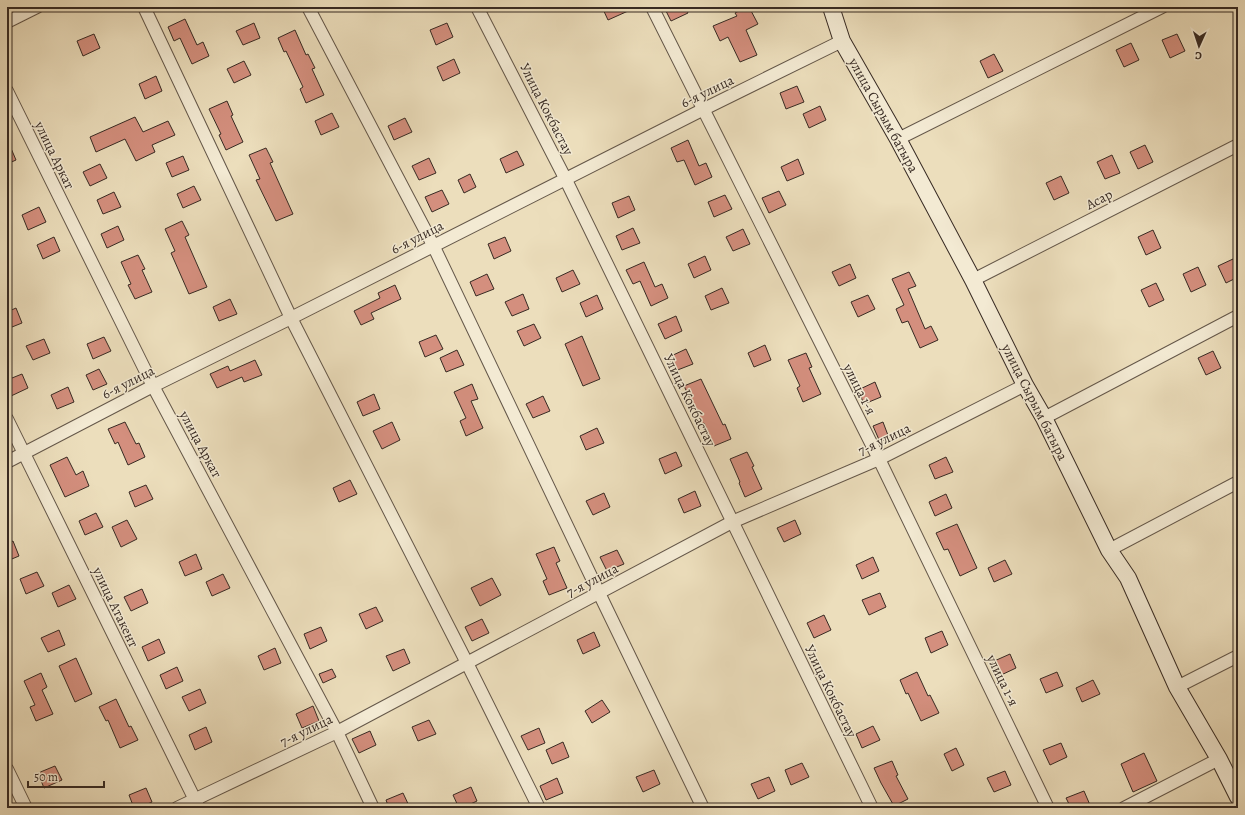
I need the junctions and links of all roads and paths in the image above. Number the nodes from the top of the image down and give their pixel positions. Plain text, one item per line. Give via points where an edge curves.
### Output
1 (37, 7) edge
2 (144, 7) edge
3 (308, 7) edge
4 (477, 7) edge
5 (652, 7) edge
6 (831, 7) edge
7 (1162, 7) edge
8 (7, 22) edge
9 (842, 41) junction
10 (7, 91) edge
11 (704, 108) junction
12 (898, 139) junction
13 (1238, 146) edge
14 (565, 178) junction
15 (433, 245) junction
16 (973, 280) junction
17 (1238, 316) edge
18 (291, 318) junction
19 (1025, 385) junction
20 (153, 386) junction
21 (1044, 418) junction
22 (7, 419) edge
23 (24, 453) junction
24 (879, 459) junction
25 (7, 462) edge
26 (1238, 482) edge
27 (732, 522) junction
28 (1109, 550) junction
29 (599, 593) junction
30 (1238, 656) edge
31 (467, 663) junction
32 (1177, 687) junction
33 (337, 732) junction
34 (1219, 760) junction
35 (7, 769) edge
36 (1238, 797) edge
37 (197, 804) edge
38 (26, 808) edge
39 (177, 808) edge
40 (373, 808) edge
41 (539, 808) edge
42 (703, 808) edge
43 (872, 808) edge
44 (1048, 808) edge
45 (1124, 808) edge

1 - 8 street
2 - 18 street
3 - 15 street
4 - 14 street, Улица Кокбастау
5 - 11 street, улица 1-я
6 - 9 street, улица Сырым батыра
7 - 12 street
9 - 11 street, 6-я улица
9 - 12 street, улица Сырым батыра
10 - 20 street, улица Аркат
11 - 14 street, 6-я улица
11 - 24 street, улица 1-я
12 - 16 street, улица Сырым батыра
13 - 16 street, Асар
14 - 15 street, 6-я улица
14 - 27 street, Улица Кокбастау
15 - 18 street, 6-я улица
15 - 29 street
16 - 19 street, улица Сырым батыра
17 - 21 street
18 - 20 street, 6-я улица
18 - 31 street
19 - 21 street, улица Сырым батыра
19 - 24 street, 7-я улица
20 - 23 street, 6-я улица
20 - 33 street, улица Аркат
21 - 28 street, улица Сырым батыра
22 - 23 street, улица Атакент
23 - 25 street, 6-я улица
23 - 37 street, улица Атакент
24 - 27 street, 7-я улица
24 - 44 street, улица 1-я
26 - 28 street
27 - 29 street, 7-я улица
27 - 43 street, Улица Кокбастау
28 - 32 street, улица Сырым батыра via 1128,578
29 - 31 street, 7-я улица
29 - 42 street
30 - 32 street
31 - 33 street, 7-я улица
31 - 41 street
32 - 34 street, улица Сырым батыра
33 - 37 street, 7-я улица
33 - 40 street, улица Аркат
34 - 36 street, улица Сырым батыра
34 - 45 street
35 - 38 street
37 - 39 street, 7-я улица

